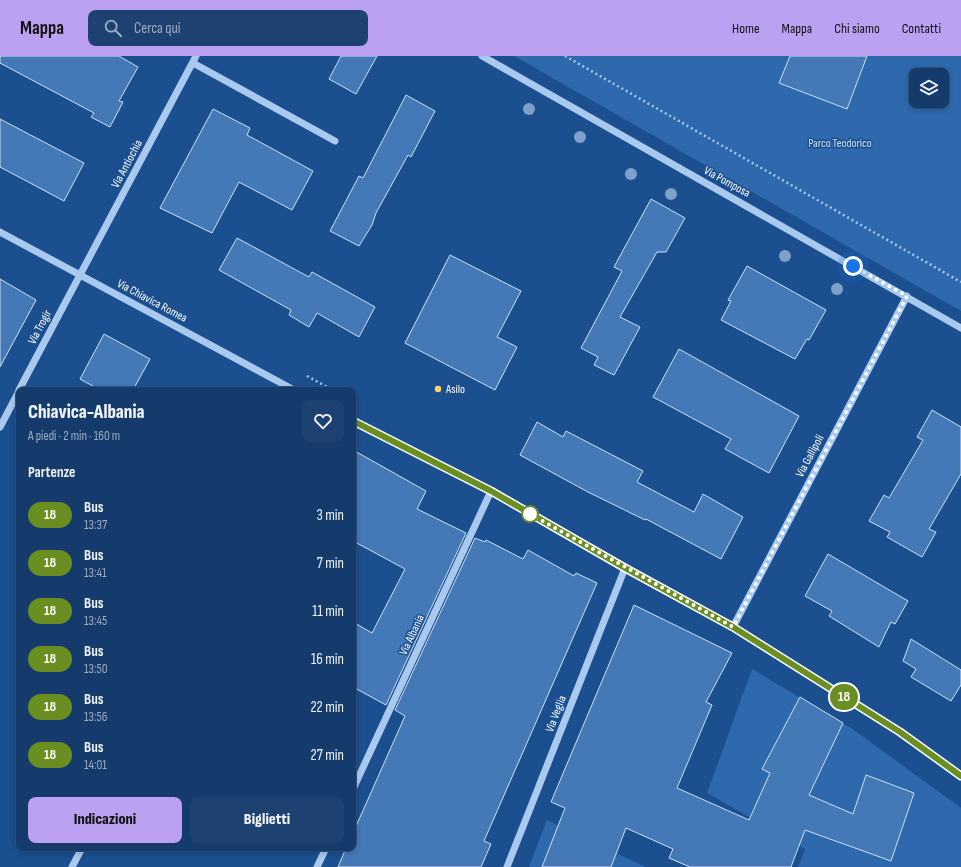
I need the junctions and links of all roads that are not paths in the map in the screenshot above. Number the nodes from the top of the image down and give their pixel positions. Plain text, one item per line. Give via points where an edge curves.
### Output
1 (196, 56) edge
2 (482, 56) edge
3 (193, 63) junction
4 (335, 141) dead end
5 (0, 232) edge
6 (80, 275) junction
7 (907, 296) junction
8 (961, 328) edge
9 (21, 387) edge
10 (288, 387) edge
11 (16, 396) edge
12 (356, 423) edge
13 (0, 427) edge
14 (491, 491) junction
15 (625, 568) junction
16 (733, 627) junction
17 (961, 776) edge
18 (356, 783) edge
19 (80, 851) edge
20 (325, 851) edge
21 (72, 867) edge
22 (317, 867) edge
23 (507, 867) edge

1 - 3 street, Via Antiochia
2 - 7 street, Via Pomposa
3 - 4 street
3 - 6 street, Via Antiochia
5 - 6 street, Via Chiavica Romea
6 - 9 street, Via Trogir
6 - 10 street, Via Chiavica Romea
7 - 8 street, Via Pomposa
7 - 16 street, Via Gallipoli
11 - 13 street, Via Trogir
12 - 14 street
14 - 15 street
14 - 18 street, Via Albania
15 - 16 street
15 - 23 street, Via Veglia
16 - 17 street via 900,732
19 - 21 street
20 - 22 street

